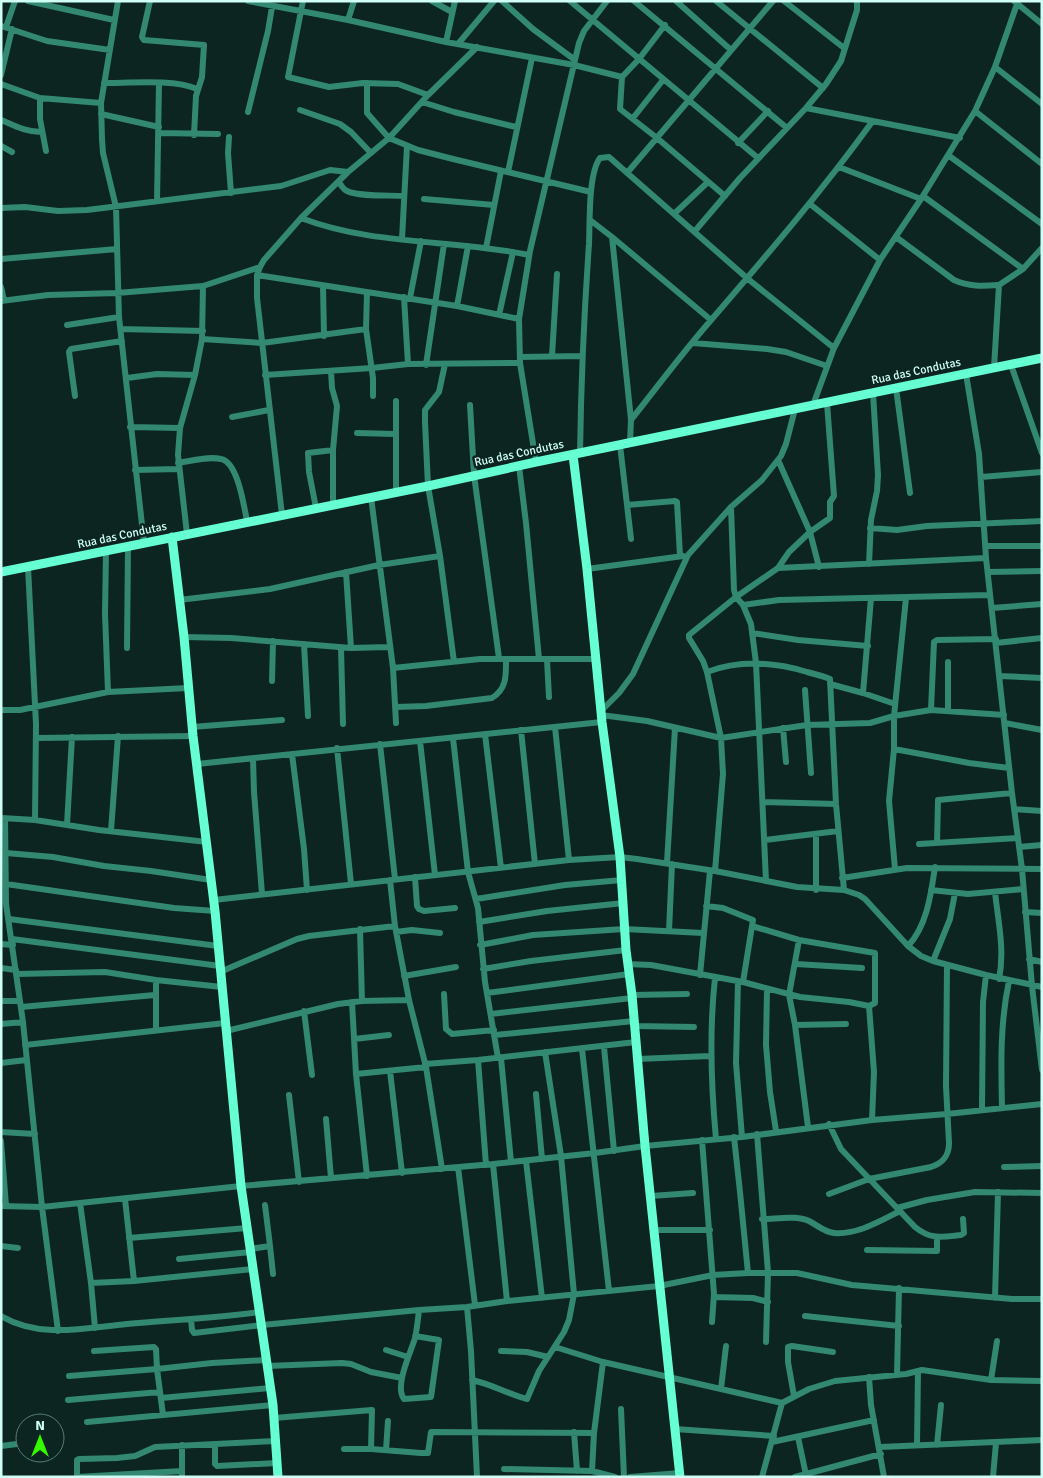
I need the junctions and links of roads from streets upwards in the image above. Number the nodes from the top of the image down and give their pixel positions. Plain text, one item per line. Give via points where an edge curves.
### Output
1 (14, 1) edge
2 (28, 1) edge
3 (118, 1) edge
4 (150, 1) edge
5 (248, 1) edge
6 (303, 1) edge
7 (354, 1) edge
8 (432, 1) edge
9 (455, 1) edge
10 (494, 1) edge
11 (502, 1) edge
12 (570, 1) edge
13 (607, 1) edge
14 (634, 1) edge
15 (676, 1) edge
16 (716, 1) edge
17 (773, 1) edge
18 (784, 1) edge
19 (858, 1) edge
20 (1015, 2) edge
21 (272, 6) junction
22 (301, 11) junction
23 (452, 12) junction
24 (114, 20) junction
25 (348, 20) junction
26 (593, 20) junction
27 (1042, 24) edge
28 (665, 25) junction
29 (6, 28) edge
30 (750, 29) junction
31 (446, 42) junction
32 (458, 44) junction
33 (477, 48) junction
34 (844, 48) junction
35 (110, 50) junction
36 (731, 50) junction
37 (532, 58) junction
38 (639, 60) junction
39 (574, 63) junction
40 (995, 67) junction
41 (717, 68) junction
42 (1, 75) edge
43 (622, 77) junction
44 (663, 80) junction
45 (104, 83) junction
46 (159, 83) junction
47 (367, 83) junction
48 (1, 84) edge
49 (823, 88) junction
50 (197, 89) junction
51 (428, 96) junction
52 (40, 98) junction
53 (422, 102) junction
54 (689, 102) junction
55 (101, 103) junction
56 (1042, 104) edge
57 (806, 108) junction
58 (300, 110) dead end
59 (768, 110) junction
60 (975, 111) junction
61 (248, 112) dead end
62 (101, 114) junction
63 (633, 118) junction
64 (1, 120) edge
65 (872, 122) junction
66 (516, 127) junction
67 (787, 128) junction
68 (159, 130) junction
69 (41, 132) junction
70 (218, 134) dead end
71 (194, 135) junction
72 (229, 137) dead end
73 (389, 138) junction
74 (657, 138) junction
75 (960, 138) junction
76 (738, 143) junction
77 (1, 146) edge
78 (407, 146) junction
79 (46, 151) dead end
80 (12, 152) dead end
81 (371, 153) junction
82 (948, 155) junction
83 (758, 158) junction
84 (1042, 164) edge
85 (839, 167) junction
86 (504, 171) junction
87 (348, 172) junction
88 (627, 173) junction
89 (339, 182) junction
90 (545, 182) junction
91 (708, 182) junction
92 (591, 192) junction
93 (231, 193) junction
94 (404, 196) junction
95 (725, 196) junction
96 (424, 198) dead end
97 (922, 198) junction
98 (157, 201) junction
99 (810, 204) junction
100 (494, 205) junction
101 (116, 207) junction
102 (1, 208) edge
103 (675, 213) junction
104 (301, 218) junction
105 (590, 220) junction
106 (1042, 224) edge
107 (695, 231) junction
108 (612, 237) junction
109 (896, 237) junction
110 (402, 240) junction
111 (421, 241) junction
112 (444, 244) junction
113 (468, 246) junction
114 (486, 248) junction
115 (1042, 248) edge
116 (117, 249) junction
117 (513, 252) junction
118 (529, 255) junction
119 (1, 259) edge
120 (880, 260) junction
121 (260, 267) junction
122 (1023, 269) junction
123 (556, 274) dead end
124 (257, 275) junction
125 (748, 278) junction
126 (203, 286) junction
127 (323, 286) junction
128 (998, 286) junction
129 (1, 287) edge
130 (367, 292) junction
131 (117, 293) junction
132 (408, 298) junction
133 (3, 300) edge
134 (436, 302) junction
135 (457, 306) junction
136 (499, 314) junction
137 (119, 317) junction
138 (519, 319) junction
139 (710, 320) junction
140 (67, 325) dead end
141 (121, 329) junction
142 (366, 329) junction
143 (203, 331) junction
144 (324, 336) junction
145 (202, 339) junction
146 (122, 341) junction
147 (262, 343) junction
148 (692, 343) junction
149 (834, 348) junction
150 (552, 356) junction
151 (582, 356) junction
152 (1042, 358) edge
153 (520, 360) junction
154 (408, 364) junction
155 (445, 364) junction
156 (426, 365) junction
157 (1011, 365) junction
158 (827, 366) junction
159 (372, 368) junction
160 (994, 368) junction
161 (331, 371) junction
162 (966, 374) junction
163 (195, 375) junction
164 (265, 375) junction
165 (126, 378) junction
166 (896, 388) junction
167 (873, 393) junction
168 (75, 396) dead end
169 (372, 396) dead end
170 (396, 400) dead end
171 (827, 403) junction
172 (470, 405) dead end
173 (813, 406) junction
174 (795, 409) junction
175 (269, 410) junction
176 (232, 417) dead end
177 (631, 420) junction
178 (130, 427) junction
179 (180, 428) junction
180 (357, 433) dead end
181 (395, 434) junction
182 (630, 443) junction
183 (620, 445) junction
184 (333, 450) junction
185 (1042, 453) edge
186 (576, 454) junction
187 (778, 460) junction
188 (536, 462) junction
189 (179, 466) junction
190 (519, 466) junction
191 (135, 470) junction
192 (1042, 472) edge
193 (474, 476) junction
194 (981, 478) junction
195 (428, 486) junction
196 (396, 491) junction
197 (910, 493) dead end
198 (371, 497) junction
199 (333, 504) junction
200 (627, 505) junction
201 (731, 507) junction
202 (316, 508) junction
203 (282, 515) junction
204 (1042, 521) edge
205 (247, 522) junction
206 (984, 524) junction
207 (870, 528) junction
208 (810, 532) junction
209 (187, 534) junction
210 (172, 537) junction
211 (631, 539) dead end
212 (144, 543) junction
213 (128, 546) junction
214 (986, 546) junction
215 (1042, 546) edge
216 (106, 551) junction
217 (688, 555) junction
218 (440, 556) junction
219 (680, 556) junction
220 (986, 558) junction
221 (869, 564) junction
222 (379, 565) junction
223 (28, 567) junction
224 (819, 567) junction
225 (778, 568) junction
226 (587, 570) junction
227 (1042, 571) edge
228 (1, 572) edge
229 (346, 572) junction
230 (988, 572) junction
231 (990, 595) junction
232 (736, 597) junction
233 (871, 598) junction
234 (906, 598) junction
235 (179, 600) junction
236 (1042, 604) edge
237 (743, 606) junction
238 (992, 608) junction
239 (752, 633) junction
240 (184, 637) junction
241 (1042, 638) edge
242 (273, 641) junction
243 (996, 641) junction
244 (304, 644) junction
245 (868, 646) junction
246 (389, 647) junction
247 (127, 648) dead end
248 (341, 648) junction
249 (351, 648) junction
250 (498, 658) junction
251 (506, 659) junction
252 (539, 659) junction
253 (597, 659) junction
254 (547, 660) junction
255 (454, 662) junction
256 (948, 662) dead end
257 (756, 663) junction
258 (393, 668) junction
259 (707, 672) junction
260 (1000, 676) junction
261 (1042, 678) edge
262 (272, 680) dead end
263 (830, 684) junction
264 (188, 688) junction
265 (805, 690) dead end
266 (108, 692) junction
267 (863, 693) junction
268 (549, 697) dead end
269 (895, 704) junction
270 (34, 707) junction
271 (396, 707) junction
272 (1, 710) edge
273 (931, 710) junction
274 (948, 710) junction
275 (1004, 715) junction
276 (308, 716) dead end
277 (601, 716) junction
278 (894, 716) junction
279 (282, 720) dead end
280 (396, 723) dead end
281 (1005, 723) junction
282 (343, 724) dead end
283 (832, 725) junction
284 (807, 726) junction
285 (555, 728) junction
286 (675, 728) junction
287 (783, 728) junction
288 (520, 730) junction
289 (1042, 730) edge
290 (193, 732) junction
291 (758, 732) junction
292 (485, 734) junction
293 (118, 736) junction
294 (72, 737) junction
295 (36, 738) junction
296 (453, 738) junction
297 (721, 738) junction
298 (420, 741) junction
299 (380, 744) junction
300 (337, 748) junction
301 (894, 749) junction
302 (292, 754) junction
303 (253, 759) junction
304 (786, 762) dead end
305 (197, 764) junction
306 (1009, 768) junction
307 (811, 773) dead end
308 (1012, 793) junction
309 (763, 802) junction
310 (836, 804) junction
311 (1014, 809) junction
312 (1042, 811) edge
313 (3, 818) edge
314 (35, 820) junction
315 (67, 825) junction
316 (111, 831) junction
317 (838, 831) junction
318 (816, 834) junction
319 (1018, 838) junction
320 (765, 840) junction
321 (207, 842) junction
322 (937, 843) junction
323 (919, 844) dead end
324 (1042, 846) edge
325 (1019, 847) junction
326 (6, 853) junction
327 (620, 857) junction
328 (569, 860) junction
329 (535, 864) junction
330 (669, 864) junction
331 (935, 867) junction
332 (501, 868) junction
333 (895, 869) junction
334 (1022, 869) junction
335 (1042, 869) edge
336 (712, 871) junction
337 (468, 872) junction
338 (435, 875) junction
339 (415, 877) junction
340 (842, 878) junction
341 (393, 879) junction
342 (211, 880) junction
343 (622, 880) junction
344 (4, 881) edge
345 (766, 881) junction
346 (351, 884) junction
347 (1023, 889) junction
348 (307, 890) junction
349 (816, 890) junction
350 (844, 890) junction
351 (931, 890) junction
352 (995, 892) junction
353 (955, 893) junction
354 (262, 894) junction
355 (476, 899) junction
356 (214, 900) junction
357 (4, 903) edge
358 (624, 903) junction
359 (706, 906) junction
360 (455, 908) dead end
361 (215, 911) junction
362 (1025, 912) junction
363 (1042, 913) edge
364 (9, 919) junction
365 (479, 922) junction
366 (752, 926) junction
367 (360, 928) junction
368 (396, 929) junction
369 (624, 929) junction
370 (669, 931) junction
371 (440, 933) dead end
372 (703, 933) junction
373 (799, 940) junction
374 (13, 942) junction
375 (1, 944) edge
376 (480, 945) junction
377 (218, 946) junction
378 (908, 946) junction
379 (626, 950) junction
380 (1030, 959) junction
381 (933, 961) junction
382 (1042, 962) edge
383 (796, 964) junction
384 (947, 965) junction
385 (456, 967) dead end
386 (1, 968) edge
387 (862, 968) dead end
388 (220, 969) junction
389 (483, 969) junction
390 (628, 969) junction
391 (17, 972) junction
392 (700, 975) junction
393 (404, 976) junction
394 (986, 976) junction
395 (715, 978) junction
396 (999, 979) junction
397 (156, 980) junction
398 (741, 981) junction
399 (1009, 981) junction
400 (1032, 986) junction
401 (222, 987) junction
402 (1042, 987) edge
403 (767, 988) junction
404 (487, 993) junction
405 (155, 994) junction
406 (444, 994) dead end
407 (687, 994) dead end
408 (789, 995) junction
409 (632, 996) junction
410 (409, 1000) junction
411 (1, 1001) edge
412 (362, 1001) junction
413 (352, 1002) junction
414 (21, 1004) junction
415 (869, 1006) junction
416 (304, 1011) junction
417 (491, 1014) junction
418 (23, 1022) junction
419 (634, 1023) junction
420 (1, 1024) edge
421 (846, 1024) dead end
422 (795, 1025) junction
423 (225, 1027) junction
424 (694, 1027) dead end
425 (156, 1030) junction
426 (495, 1032) junction
427 (389, 1035) dead end
428 (354, 1039) junction
429 (636, 1042) junction
430 (25, 1045) junction
431 (604, 1047) junction
432 (582, 1049) junction
433 (546, 1052) junction
434 (710, 1056) junction
435 (500, 1058) junction
436 (637, 1059) junction
437 (26, 1060) junction
438 (478, 1060) junction
439 (1, 1063) edge
440 (425, 1066) junction
441 (1042, 1070) edge
442 (390, 1071) junction
443 (356, 1074) junction
444 (312, 1075) dead end
445 (536, 1094) dead end
446 (289, 1095) dead end
447 (1042, 1104) edge
448 (1002, 1107) junction
449 (982, 1110) junction
450 (947, 1114) junction
451 (326, 1119) dead end
452 (872, 1120) junction
453 (829, 1124) junction
454 (808, 1127) junction
455 (1, 1132) edge
456 (776, 1132) junction
457 (35, 1134) junction
458 (757, 1134) junction
459 (742, 1136) junction
460 (734, 1137) junction
461 (716, 1139) junction
462 (702, 1140) junction
463 (1, 1141) edge
464 (645, 1146) junction
465 (614, 1150) junction
466 (595, 1153) junction
467 (561, 1156) junction
468 (542, 1159) junction
469 (526, 1161) junction
470 (511, 1162) junction
471 (490, 1165) junction
472 (1042, 1166) edge
473 (458, 1167) junction
474 (1004, 1168) dead end
475 (442, 1169) junction
476 (402, 1172) junction
477 (366, 1176) junction
478 (331, 1178) junction
479 (869, 1179) junction
480 (298, 1182) junction
481 (241, 1186) junction
482 (998, 1192) junction
483 (693, 1193) dead end
484 (829, 1194) dead end
485 (1042, 1194) edge
486 (651, 1196) junction
487 (125, 1199) junction
488 (80, 1203) junction
489 (265, 1205) dead end
490 (4, 1206) edge
491 (42, 1207) junction
492 (899, 1210) junction
493 (762, 1219) junction
494 (963, 1219) dead end
495 (247, 1228) junction
496 (653, 1230) junction
497 (710, 1230) junction
498 (937, 1237) junction
499 (128, 1238) junction
500 (1, 1246) edge
501 (270, 1246) junction
502 (18, 1248) dead end
503 (867, 1250) dead end
504 (250, 1251) junction
505 (179, 1259) dead end
506 (253, 1269) junction
507 (748, 1272) junction
508 (768, 1272) junction
509 (273, 1274) dead end
510 (713, 1275) junction
511 (134, 1281) junction
512 (91, 1283) junction
513 (659, 1286) junction
514 (899, 1288) junction
515 (609, 1291) junction
516 (574, 1294) junction
517 (714, 1297) junction
518 (542, 1298) junction
519 (995, 1298) junction
520 (1042, 1299) edge
521 (507, 1301) junction
522 (768, 1302) junction
523 (475, 1306) junction
524 (467, 1307) junction
525 (419, 1310) junction
526 (260, 1312) junction
527 (1, 1316) edge
528 (805, 1316) dead end
529 (191, 1319) junction
530 (712, 1322) dead end
531 (262, 1324) junction
532 (899, 1326) junction
533 (95, 1328) junction
534 (58, 1331) junction
535 (415, 1336) junction
536 (997, 1341) dead end
537 (766, 1342) dead end
538 (726, 1346) dead end
539 (555, 1347) junction
540 (386, 1350) dead end
541 (94, 1351) dead end
542 (501, 1351) dead end
543 (833, 1352) dead end
544 (408, 1357) junction
545 (548, 1357) junction
546 (603, 1362) junction
547 (267, 1363) junction
548 (157, 1369) junction
549 (918, 1371) junction
550 (897, 1374) junction
551 (69, 1376) dead end
552 (669, 1376) junction
553 (869, 1377) junction
554 (402, 1378) junction
555 (472, 1380) junction
556 (991, 1380) junction
557 (1042, 1381) edge
558 (270, 1388) junction
559 (721, 1389) junction
560 (160, 1395) junction
561 (794, 1396) junction
562 (68, 1400) dead end
563 (782, 1403) junction
564 (273, 1405) junction
565 (941, 1406) dead end
566 (621, 1409) dead end
567 (163, 1415) junction
568 (274, 1418) junction
569 (874, 1420) junction
570 (87, 1422) dead end
571 (388, 1422) dead end
572 (675, 1429) junction
573 (474, 1431) junction
574 (574, 1432) junction
575 (594, 1433) junction
576 (798, 1437) junction
577 (773, 1439) junction
578 (1042, 1440) edge
579 (276, 1441) junction
580 (996, 1443) junction
581 (15, 1444) edge
582 (215, 1444) junction
583 (182, 1445) junction
584 (917, 1445) junction
585 (937, 1445) junction
586 (1, 1446) edge
587 (344, 1449) dead end
588 (371, 1449) junction
589 (386, 1450) junction
590 (880, 1450) junction
591 (277, 1463) junction
592 (504, 1469) dead end
593 (577, 1471) junction
594 (592, 1471) junction
595 (182, 1474) edge
596 (806, 1474) junction
597 (680, 1475) edge
598 (77, 1477) edge
599 (278, 1477) edge
600 (477, 1477) edge
601 (615, 1477) edge
602 (624, 1477) edge
603 (630, 1477) edge
604 (762, 1477) edge
605 (796, 1477) edge
606 (884, 1477) edge
607 (993, 1477) edge

1 - 29 street
2 - 24 street
3 - 24 street
4 - 50 street via 144,40 204,45 204,65
5 - 21 street
6 - 22 street
7 - 25 street
8 - 23 street
9 - 23 street
10 - 32 street
11 - 39 street
12 - 26 street
13 - 26 street
14 - 28 street
15 - 36 street
16 - 30 street
17 - 30 street
18 - 34 street
19 - 34 street
20 - 27 street
20 - 40 street
21 - 22 street
21 - 61 street
22 - 25 street
22 - 47 street via 288,77 329,87
23 - 31 street
24 - 35 street
25 - 31 street
26 - 38 street
26 - 39 street via 584,31
28 - 38 street
28 - 41 street
29 - 35 street via 47,41
29 - 42 street
30 - 36 street
30 - 49 street
31 - 32 street
32 - 33 street
33 - 37 street
33 - 51 street
34 - 49 street via 837,68
35 - 45 street
36 - 41 street
37 - 39 street
37 - 66 street
38 - 43 street
38 - 44 street
39 - 43 street
39 - 90 street
40 - 56 street
40 - 60 street
41 - 54 street
41 - 59 street
43 - 63 street via 620,108
44 - 54 street
44 - 63 street
45 - 46 street
45 - 55 street
46 - 50 street
46 - 68 street
47 - 51 street via 398,84
47 - 73 street via 367,112
48 - 52 street
49 - 57 street
50 - 71 street
51 - 53 street
52 - 55 street
52 - 69 street
53 - 66 street
53 - 73 street
54 - 74 street
54 - 76 street
55 - 62 street
57 - 65 street
57 - 67 street
58 - 81 street via 340,124
59 - 67 street
59 - 76 street
60 - 75 street
60 - 84 street
62 - 68 street
62 - 101 street via 102,154
63 - 74 street
64 - 69 street via 24,130
65 - 75 street
65 - 85 street
66 - 86 street
67 - 83 street
68 - 71 street
68 - 98 street
69 - 79 street
70 - 71 street
72 - 93 street
73 - 78 street
73 - 81 street
74 - 88 street
74 - 91 street
75 - 82 street
76 - 83 street
77 - 80 street
78 - 86 street
78 - 94 street
81 - 87 street
82 - 97 street
82 - 106 street
83 - 95 street
85 - 97 street
85 - 99 street
86 - 90 street
86 - 100 street
87 - 89 street
87 - 93 street via 330,170 281,186
88 - 92 street via 609,158 600,158
88 - 103 street
89 - 94 street via 349,192
89 - 104 street
90 - 92 street
90 - 118 street
91 - 95 street
91 - 103 street
92 - 105 street
93 - 98 street
94 - 110 street
95 - 107 street
96 - 100 street
97 - 109 street
97 - 122 street
98 - 101 street
99 - 120 street
99 - 125 street
100 - 114 street
101 - 102 street via 58,211
101 - 116 street
103 - 107 street
104 - 110 street via 350,233
104 - 121 street
105 - 108 street
105 - 151 street
107 - 125 street
108 - 139 street
108 - 177 street
109 - 120 street
109 - 128 street via 962,284
110 - 111 street
111 - 112 street
111 - 132 street
112 - 113 street
112 - 134 street
113 - 114 street
113 - 135 street
114 - 117 street
115 - 122 street
116 - 119 street
116 - 131 street
117 - 118 street
117 - 136 street
118 - 138 street
120 - 149 street
121 - 124 street
121 - 126 street
122 - 128 street
123 - 150 street
124 - 127 street
124 - 147 street
125 - 139 street
125 - 149 street
126 - 131 street
126 - 143 street
127 - 130 street
127 - 144 street
128 - 160 street
129 - 133 street
130 - 132 street
130 - 142 street
131 - 133 street
131 - 137 street
132 - 134 street
132 - 154 street
134 - 135 street
134 - 156 street
135 - 136 street
136 - 138 street
137 - 140 street
137 - 141 street
138 - 153 street
139 - 148 street
141 - 143 street
141 - 146 street
142 - 144 street
142 - 159 street
143 - 145 street
144 - 147 street
145 - 147 street
145 - 163 street
146 - 165 street
146 - 168 street via 71,349
147 - 164 street
148 - 158 street via 767,348
148 - 177 street
149 - 158 street
150 - 151 street
150 - 153 street
151 - 186 street
152 - 157 street, Rua das Condutas
153 - 155 street
153 - 188 street
154 - 156 street
154 - 159 street
155 - 156 street
155 - 195 street via 439,392 425,410
157 - 160 street, Rua das Condutas
157 - 185 street
158 - 173 street
159 - 161 street
159 - 169 street
160 - 162 street, Rua das Condutas
161 - 164 street
161 - 184 street via 337,406
162 - 166 street, Rua das Condutas
162 - 194 street
163 - 165 street via 157,374
163 - 179 street
164 - 175 street
165 - 178 street
166 - 167 street, Rua das Condutas
166 - 197 street
167 - 171 street, Rua das Condutas
167 - 207 street via 878,475
170 - 181 street
171 - 173 street, Rua das Condutas
171 - 208 street via 834,496 830,502 830,520
172 - 193 street
173 - 174 street, Rua das Condutas
174 - 182 street, Rua das Condutas
174 - 187 street via 786,444
175 - 176 street
175 - 203 street
177 - 182 street
178 - 179 street
178 - 191 street
179 - 189 street
180 - 181 street
181 - 196 street
182 - 183 street, Rua das Condutas
183 - 186 street, Rua das Condutas
183 - 200 street
184 - 199 street
184 - 202 street via 308,453
186 - 188 street, Rua das Condutas
186 - 226 street
187 - 201 street via 762,480
187 - 208 street
188 - 190 street, Rua das Condutas
189 - 191 street
189 - 205 street via 213,459 227,461 240,486
189 - 209 street
190 - 193 street, Rua das Condutas
190 - 252 street
191 - 212 street
192 - 194 street
193 - 195 street, Rua das Condutas
193 - 250 street
194 - 206 street
195 - 196 street, Rua das Condutas
195 - 218 street
196 - 198 street, Rua das Condutas
198 - 199 street, Rua das Condutas
198 - 222 street
199 - 202 street, Rua das Condutas
200 - 211 street
200 - 219 street via 675,501
201 - 217 street
201 - 232 street
202 - 203 street, Rua das Condutas
203 - 205 street, Rua das Condutas
204 - 206 street
205 - 209 street, Rua das Condutas
206 - 207 street via 897,530
206 - 214 street
207 - 221 street
208 - 224 street
208 - 225 street
209 - 210 street, Rua das Condutas
210 - 212 street, Rua das Condutas
210 - 235 street
212 - 213 street, Rua das Condutas
213 - 216 street, Rua das Condutas
213 - 247 street
214 - 215 street
214 - 220 street
216 - 223 street, Rua das Condutas
216 - 266 street
217 - 219 street
217 - 277 street via 633,674
218 - 222 street
218 - 255 street
219 - 226 street
220 - 221 street
220 - 230 street
221 - 224 street
222 - 229 street
222 - 246 street
223 - 228 street, Rua das Condutas
223 - 270 street
224 - 225 street
225 - 232 street
226 - 253 street
227 - 230 street
229 - 235 street via 270,589
229 - 249 street
230 - 231 street
231 - 234 street
231 - 238 street
232 - 237 street
232 - 259 street via 689,635
233 - 234 street
233 - 237 street via 779,600
233 - 245 street
234 - 269 street
235 - 240 street
236 - 238 street
237 - 239 street
238 - 243 street
239 - 245 street
239 - 257 street
240 - 242 street
240 - 264 street
241 - 243 street
242 - 244 street
242 - 262 street
243 - 260 street
243 - 273 street via 934,642
244 - 248 street
244 - 276 street
245 - 267 street
246 - 249 street
246 - 258 street
248 - 249 street
248 - 282 street
250 - 251 street
250 - 255 street
251 - 252 street
251 - 271 street via 506,680 503,688 492,698
252 - 254 street
253 - 254 street
253 - 277 street
254 - 268 street
255 - 258 street
256 - 274 street
257 - 259 street via 720,667
257 - 263 street via 798,669 829,678
257 - 291 street
258 - 271 street
259 - 297 street
260 - 261 street
260 - 275 street
263 - 267 street
263 - 283 street
264 - 266 street
264 - 290 street
265 - 284 street
266 - 270 street
267 - 269 street
269 - 278 street
270 - 272 street
270 - 295 street
271 - 280 street
273 - 274 street
273 - 278 street
274 - 275 street
275 - 281 street
277 - 285 street
277 - 286 street
277 - 327 street
278 - 283 street via 870,723
278 - 301 street
279 - 290 street
281 - 289 street
281 - 306 street
283 - 284 street
283 - 310 street
284 - 287 street
284 - 307 street
285 - 288 street
285 - 328 street
286 - 297 street
286 - 330 street
287 - 291 street
287 - 304 street
288 - 292 street
288 - 329 street
290 - 293 street via 159,737
290 - 305 street
291 - 297 street
291 - 309 street
292 - 296 street
292 - 332 street
293 - 294 street
293 - 316 street
294 - 295 street
294 - 315 street
295 - 314 street
296 - 298 street
296 - 337 street
297 - 336 street via 723,774
298 - 299 street
298 - 338 street
299 - 300 street
299 - 341 street
300 - 302 street
300 - 346 street
301 - 306 street
301 - 333 street via 889,802
302 - 303 street
302 - 348 street
303 - 305 street
303 - 354 street
305 - 321 street
306 - 308 street
308 - 311 street
308 - 322 street via 938,800
309 - 310 street
309 - 320 street
310 - 317 street
311 - 312 street
311 - 319 street
313 - 314 street
313 - 326 street
314 - 315 street
315 - 316 street
316 - 321 street
317 - 318 street
317 - 340 street
318 - 320 street
318 - 349 street
319 - 322 street
319 - 325 street
320 - 345 street
321 - 342 street
322 - 323 street
324 - 325 street
325 - 334 street
326 - 342 street
326 - 344 street
327 - 328 street
327 - 330 street
327 - 343 street
328 - 329 street
329 - 332 street
330 - 336 street
330 - 370 street
331 - 333 street
331 - 334 street
331 - 351 street
332 - 337 street
333 - 340 street
334 - 335 street
334 - 347 street
336 - 345 street
336 - 359 street
337 - 338 street
337 - 355 street
338 - 339 street
339 - 341 street
339 - 360 street via 419,909
340 - 350 street
341 - 346 street
341 - 368 street
342 - 356 street
343 - 355 street
343 - 358 street
344 - 357 street
344 - 361 street via 138,903
345 - 349 street
346 - 348 street
347 - 352 street
347 - 362 street
348 - 354 street
349 - 350 street
350 - 378 street via 866,900
351 - 353 street
351 - 378 street via 919,932
352 - 353 street
352 - 396 street via 1002,959
353 - 381 street via 950,919
354 - 356 street
355 - 365 street
356 - 361 street
357 - 364 street
358 - 365 street
358 - 369 street
359 - 366 street via 723,908 752,919
359 - 372 street
361 - 377 street
362 - 363 street
362 - 380 street
364 - 374 street
364 - 377 street
365 - 376 street
366 - 373 street
366 - 398 street
367 - 368 street
367 - 388 street via 297,939
367 - 412 street
368 - 371 street
368 - 393 street
369 - 370 street
369 - 376 street via 533,936
369 - 379 street
370 - 372 street
372 - 392 street
373 - 383 street
373 - 415 street via 875,953 875,1003
374 - 375 street
374 - 388 street
374 - 391 street
376 - 389 street
377 - 388 street
378 - 381 street
379 - 389 street
379 - 390 street
380 - 382 street
380 - 400 street
381 - 384 street
383 - 387 street
383 - 408 street
384 - 394 street
384 - 450 street
385 - 393 street
386 - 391 street
388 - 401 street
389 - 404 street
390 - 392 street via 651,965
390 - 404 street
390 - 409 street
391 - 397 street via 104,972
391 - 414 street
392 - 395 street
393 - 410 street
394 - 396 street
394 - 449 street
395 - 398 street
395 - 434 street
396 - 399 street
397 - 401 street
397 - 405 street
398 - 403 street
398 - 459 street via 736,1063
399 - 400 street
399 - 448 street via 1001,1048
400 - 402 street
400 - 441 street
401 - 423 street
403 - 408 street
403 - 456 street via 766,1045
404 - 417 street
405 - 414 street
405 - 425 street
406 - 426 street via 448,1033
407 - 409 street
408 - 415 street
408 - 422 street
409 - 417 street
409 - 419 street
410 - 412 street
410 - 440 street
411 - 414 street
412 - 413 street
413 - 416 street
413 - 428 street
414 - 418 street
415 - 452 street via 874,1072
416 - 423 street
416 - 444 street
417 - 426 street
418 - 420 street
418 - 430 street
419 - 424 street
419 - 426 street
419 - 429 street
421 - 422 street
422 - 454 street
423 - 425 street
423 - 481 street
425 - 430 street
426 - 435 street
427 - 428 street
428 - 443 street
429 - 431 street
429 - 436 street
430 - 437 street
431 - 432 street
431 - 465 street
432 - 433 street
432 - 466 street
433 - 435 street
433 - 467 street
434 - 436 street
434 - 461 street
435 - 438 street
435 - 470 street
436 - 464 street
437 - 439 street
437 - 457 street
438 - 440 street
438 - 471 street
440 - 442 street
440 - 475 street
442 - 443 street
442 - 476 street
443 - 477 street
445 - 468 street
446 - 480 street
447 - 448 street
448 - 449 street
449 - 450 street
450 - 452 street
450 - 479 street via 949,1150 946,1158 938,1164
451 - 478 street
452 - 453 street
453 - 454 street
453 - 479 street via 840,1149
454 - 456 street
455 - 457 street
456 - 458 street
457 - 491 street
458 - 459 street
458 - 493 street
459 - 460 street
460 - 461 street
460 - 507 street
461 - 462 street
462 - 464 street
462 - 497 street
463 - 490 street
464 - 465 street
464 - 486 street
465 - 466 street
466 - 467 street
466 - 515 street
467 - 468 street
467 - 516 street
468 - 469 street
469 - 470 street
469 - 518 street
470 - 471 street
471 - 473 street
471 - 521 street
472 - 474 street
473 - 475 street
473 - 523 street
475 - 476 street
476 - 477 street
477 - 478 street
478 - 480 street
479 - 484 street
479 - 492 street
480 - 481 street
481 - 487 street
481 - 495 street
482 - 485 street
482 - 492 street via 975,1192 927,1200
482 - 519 street
483 - 486 street
486 - 496 street
487 - 488 street
487 - 499 street
488 - 491 street
488 - 512 street
489 - 501 street
490 - 491 street
491 - 534 street
492 - 493 street via 861,1229 838,1233 831,1233 808,1220
492 - 498 street via 921,1232
493 - 508 street
494 - 498 street via 963,1234
495 - 499 street
495 - 504 street
496 - 497 street
496 - 513 street
497 - 510 street
498 - 503 street via 937,1251
499 - 511 street
500 - 502 street
501 - 504 street
501 - 509 street
504 - 505 street
504 - 506 street
506 - 511 street
506 - 526 street
507 - 508 street
507 - 510 street
508 - 514 street via 809,1275 852,1285
508 - 522 street
510 - 513 street
510 - 517 street
511 - 512 street
512 - 533 street
513 - 515 street
513 - 552 street
514 - 519 street
514 - 532 street
515 - 516 street
516 - 518 street
516 - 539 street via 569,1320
517 - 522 street via 752,1298
517 - 530 street
518 - 521 street
519 - 520 street
521 - 523 street
522 - 537 street
523 - 524 street
524 - 525 street
524 - 555 street
525 - 531 street
525 - 535 street
526 - 529 street
526 - 531 street
527 - 534 street via 30,1328
528 - 532 street
529 - 531 street via 194,1333
529 - 533 street
531 - 547 street
532 - 550 street
533 - 534 street
535 - 544 street
535 - 554 street via 439,1340 432,1397 404,1399
536 - 556 street
538 - 559 street
539 - 545 street
539 - 546 street
540 - 544 street
541 - 548 street via 154,1347
542 - 545 street
543 - 561 street via 788,1347
544 - 554 street
545 - 555 street via 527,1398
546 - 552 street
546 - 575 street
547 - 548 street via 212,1363
547 - 554 street via 342,1363
547 - 558 street
548 - 551 street
548 - 560 street
549 - 550 street
549 - 556 street
549 - 584 street
550 - 553 street
552 - 559 street
552 - 572 street
553 - 561 street via 821,1385
553 - 569 street
555 - 573 street
556 - 557 street
558 - 560 street
558 - 564 street
559 - 563 street
560 - 562 street
560 - 567 street
561 - 563 street
563 - 577 street
564 - 567 street
564 - 568 street
565 - 585 street
566 - 602 street
567 - 570 street
568 - 579 street
568 - 588 street via 371,1409
569 - 576 street
569 - 590 street
571 - 589 street
572 - 577 street
572 - 597 street
573 - 574 street
573 - 589 street via 431,1432 428,1452
573 - 600 street
574 - 575 street
574 - 593 street
575 - 594 street
576 - 577 street
576 - 596 street
577 - 604 street
578 - 580 street
579 - 582 street
579 - 591 street
580 - 585 street
580 - 607 street
581 - 586 street
582 - 583 street
582 - 591 street via 217,1466
583 - 595 street
583 - 598 street via 155,1447 135,1456 77,1459
584 - 585 street
584 - 590 street
587 - 588 street
588 - 589 street
590 - 596 street
590 - 606 street
591 - 599 street
592 - 593 street
593 - 594 street
594 - 601 street
595 - 598 street
596 - 605 street
597 - 603 street

